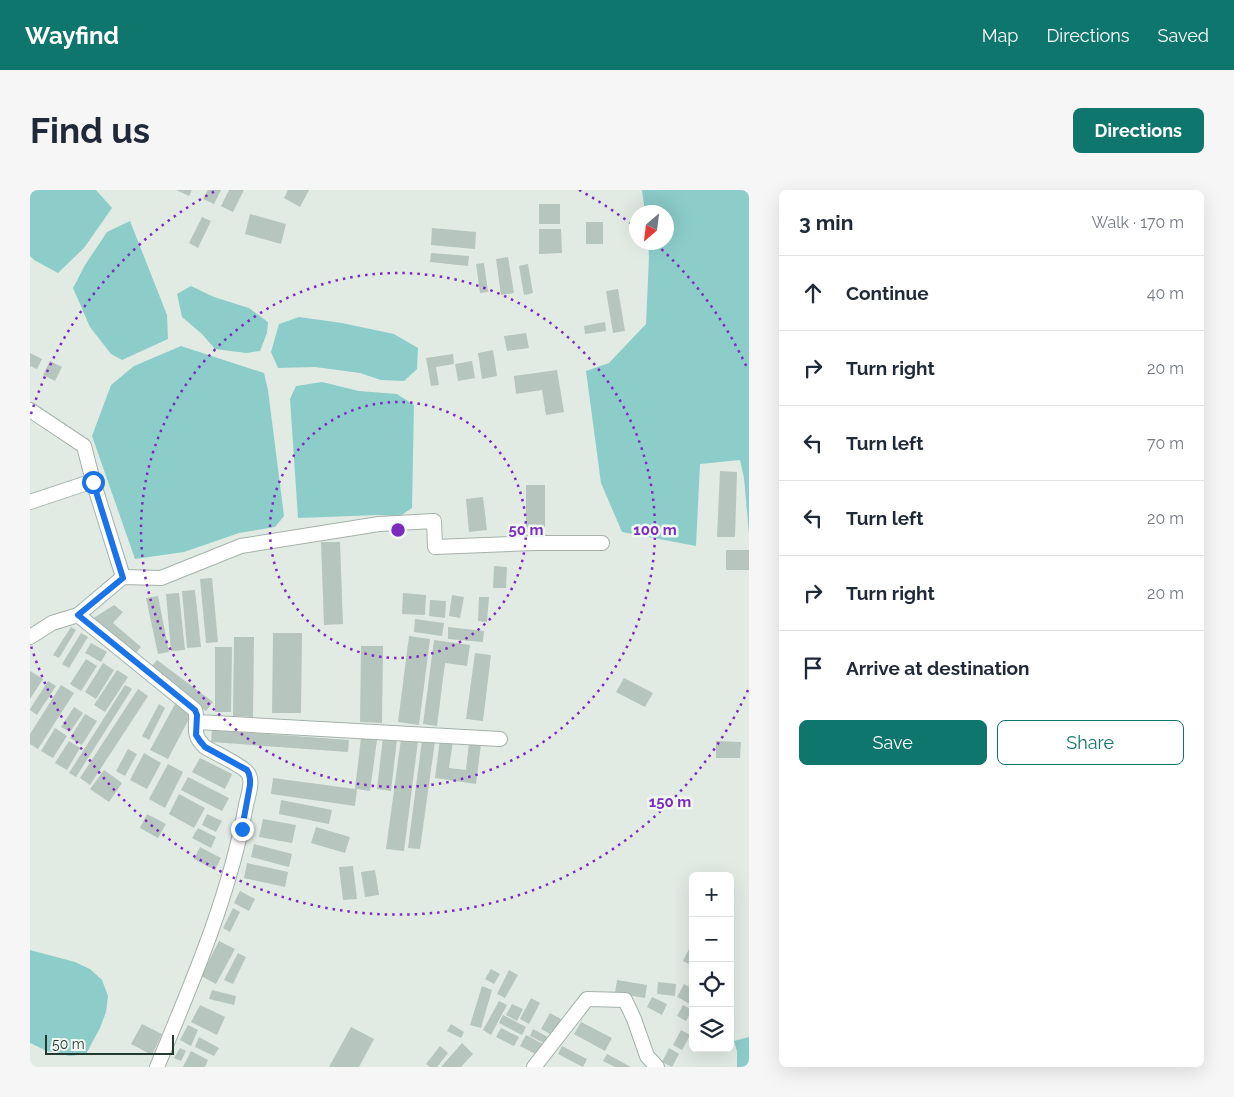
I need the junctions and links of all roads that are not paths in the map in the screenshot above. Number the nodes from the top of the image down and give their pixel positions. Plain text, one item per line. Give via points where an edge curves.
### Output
1 (30, 410) edge
2 (93, 482) junction
3 (30, 502) edge
4 (602, 543) dead end
5 (123, 578) junction
6 (78, 615) junction
7 (30, 637) edge
8 (197, 722) junction
9 (500, 739) dead end
10 (160, 1066) edge
11 (534, 1067) edge
12 (657, 1067) edge

1 - 2 street via 84,446
2 - 3 street
2 - 5 street
4 - 5 street via 435,547 434,520 378,524 240,546 161,578
5 - 6 street
6 - 7 street via 52,623
6 - 8 street via 195,710
8 - 9 street
8 - 10 street via 196,735 205,747 247,770 250,779 242,829 222,895 202,958
11 - 12 street via 588,999 624,1000 647,1056

